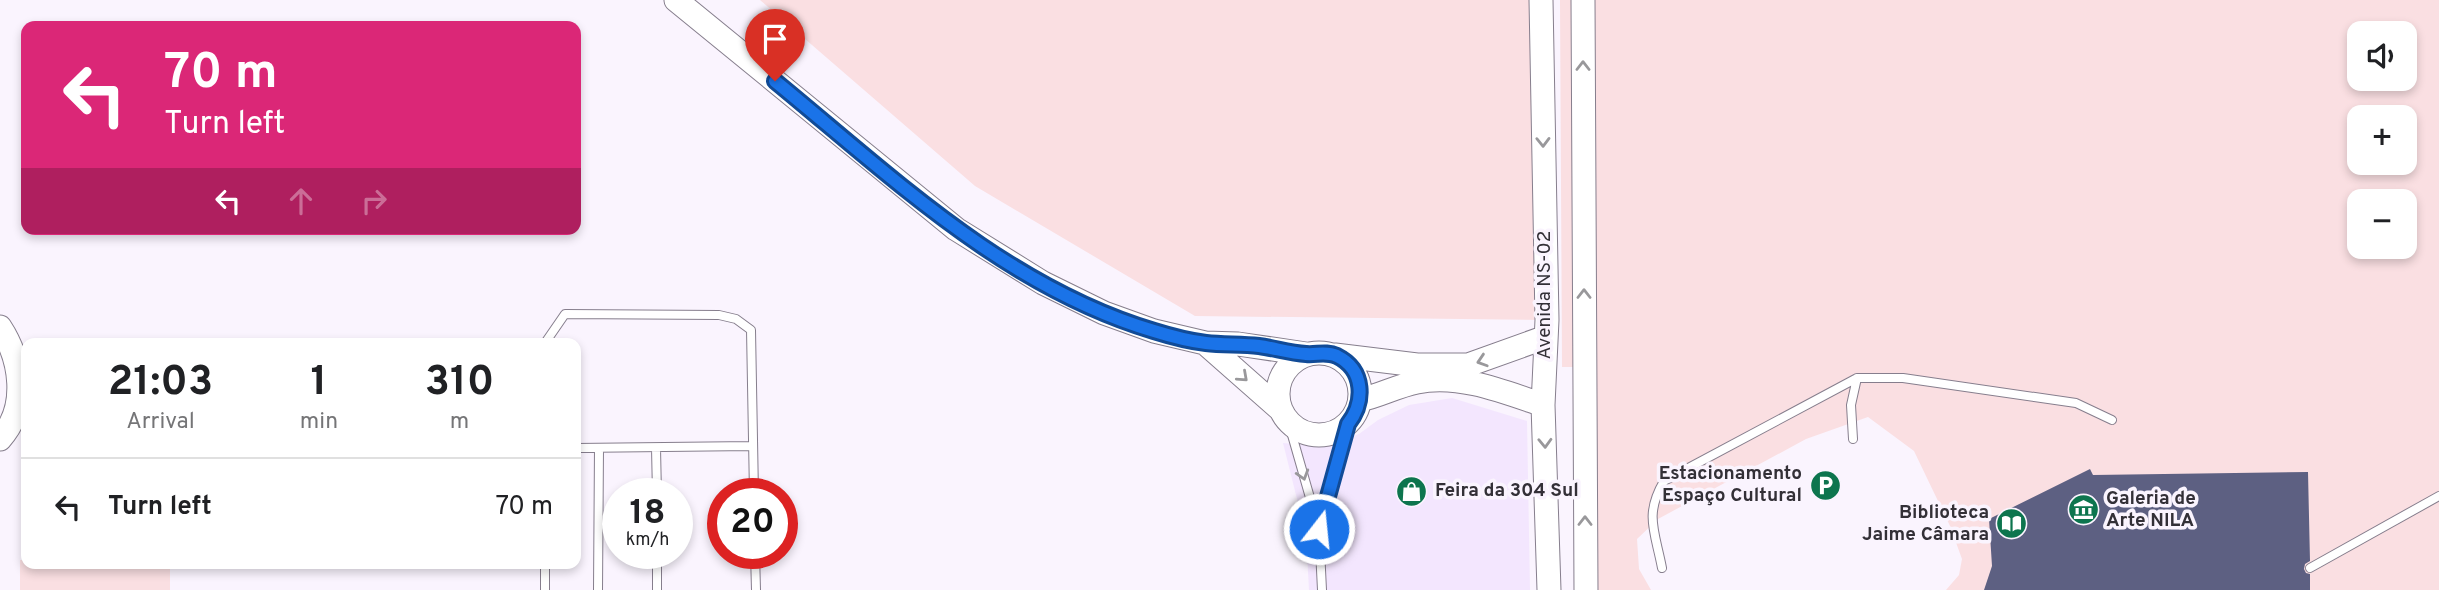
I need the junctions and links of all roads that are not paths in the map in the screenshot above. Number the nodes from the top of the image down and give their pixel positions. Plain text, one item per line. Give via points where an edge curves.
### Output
1 (676, 0) edge
2 (1541, 0) edge
3 (1583, 0) edge
4 (0, 327) edge
5 (1546, 337) junction
6 (548, 338) edge
7 (1205, 343) junction
8 (1306, 354) junction
9 (1335, 355) junction
10 (1857, 378) junction
11 (1360, 400) junction
12 (1544, 405) junction
13 (1284, 416) junction
14 (2112, 420) dead end
15 (1348, 424) junction
16 (0, 439) edge
17 (1853, 439) dead end
18 (752, 446) junction
19 (581, 448) edge
20 (598, 448) junction
21 (656, 448) junction
22 (657, 478) edge
23 (753, 478) edge
24 (2439, 496) edge
25 (1319, 529) junction
26 (1662, 568) dead end
27 (2310, 568) dead end
28 (545, 569) edge
29 (657, 569) edge
30 (755, 569) edge
31 (545, 590) edge
32 (598, 590) edge
33 (657, 590) edge
34 (756, 590) edge
35 (1322, 590) edge
36 (1549, 590) edge
37 (1586, 590) edge

1 - 7 street via 956,229 1043,283 1104,313
2 -> 5 street, Avenida NS-02
37 -> 3 street, Avenida NS-02
4 - 16 street via 14,353 20,381 16,409
5 -> 9 street via 1468,365 1417,365
5 - 12 street, Avenida NS-02
6 - 18 lane via 565,314 719,315 736,319 751,330
7 - 8 street
7 -> 13 street
8 - 9 street
8 - 13 street via 1281,377 1277,393
9 - 11 street via 1353,369
10 - 14 lane via 1903,378 2076,403
10 - 17 lane via 1851,405
10 - 26 lane via 1664,481 1651,513
11 - 12 street via 1415,382 1445,381
11 - 15 street
12 -> 36 street, Avenida NS-02
13 - 15 street via 1298,430 1311,434 1324,435
13 -> 25 lane
15 - 25 lane
18 - 21 lane
18 - 23 lane
19 - 20 lane
20 - 21 lane
20 - 32 lane
21 - 22 lane
24 - 27 lane
25 - 35 lane
28 - 31 lane
29 - 33 lane
30 - 34 lane

